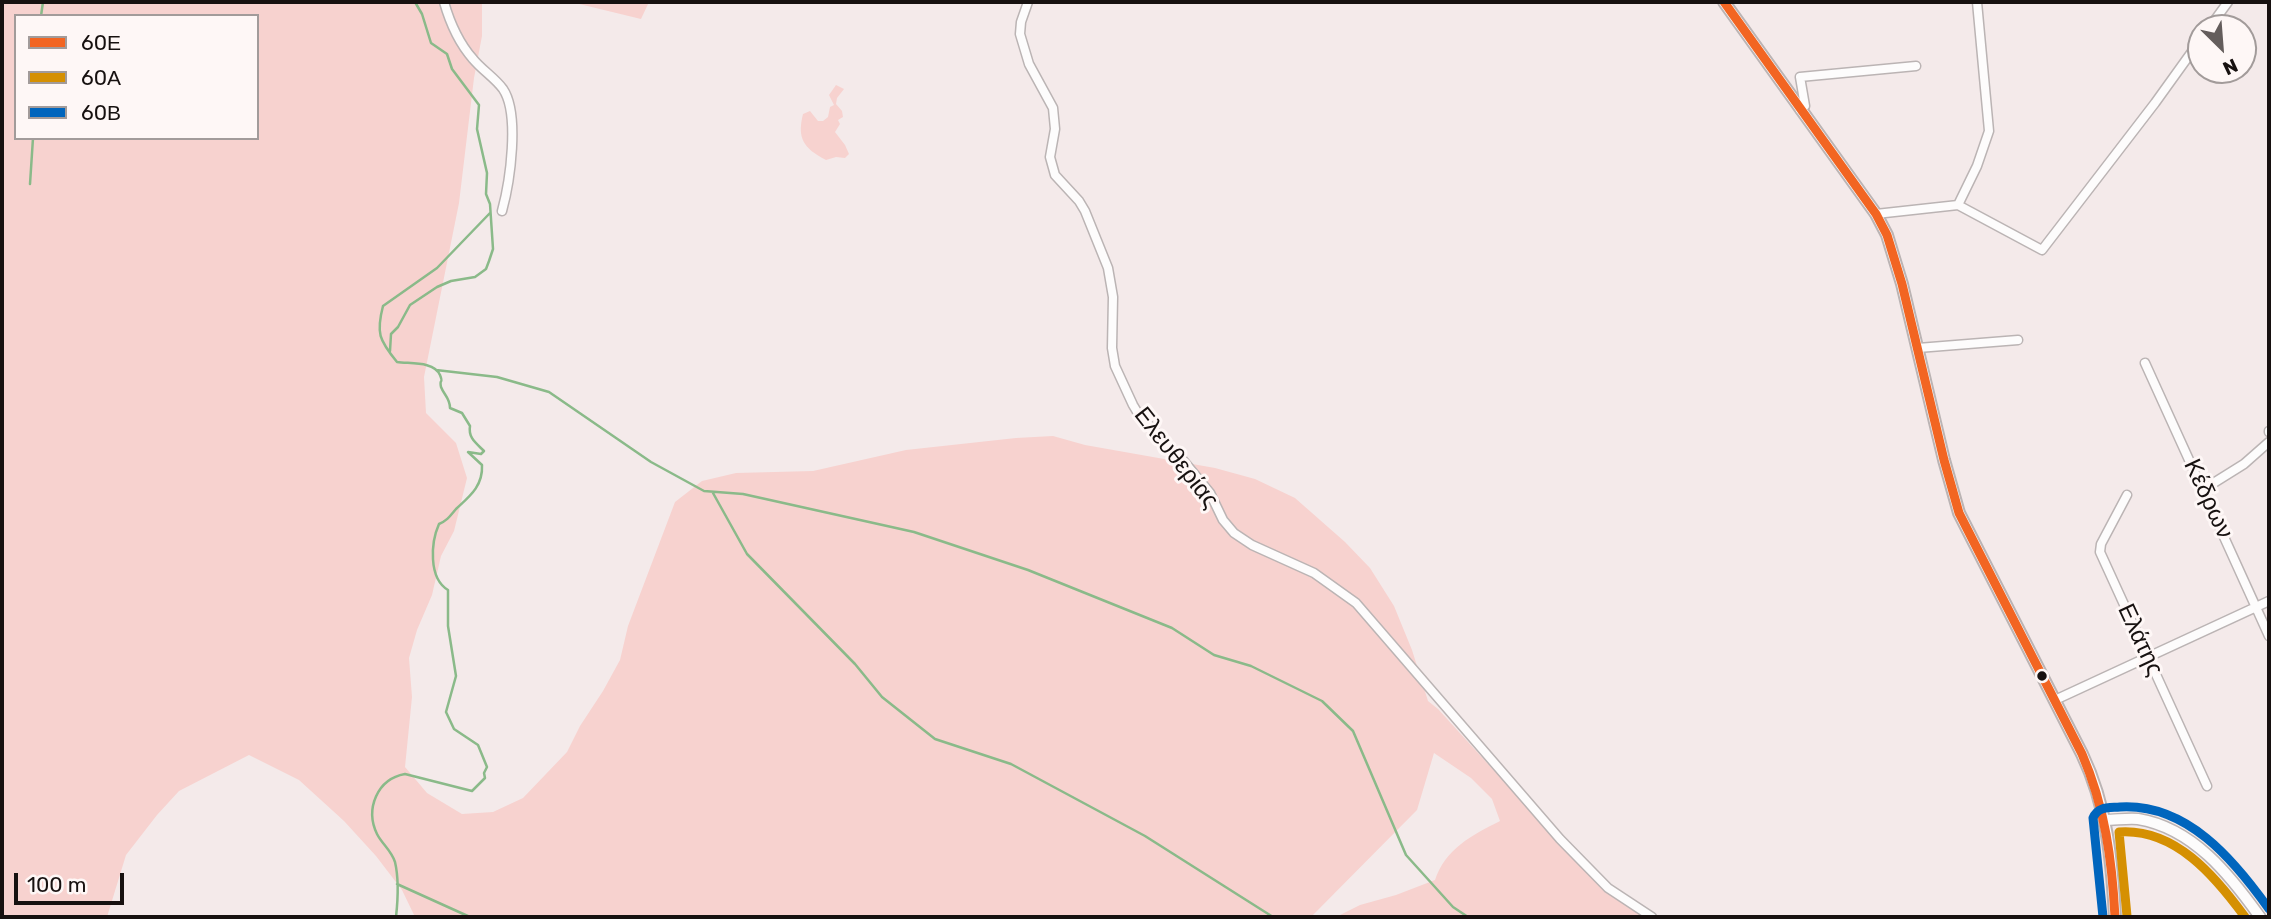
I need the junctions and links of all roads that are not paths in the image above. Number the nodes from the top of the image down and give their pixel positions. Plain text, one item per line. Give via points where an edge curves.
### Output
1 (443, 2) edge
2 (1028, 2) edge
3 (1724, 2) edge
4 (1977, 2) edge
5 (2187, 58) edge
6 (1916, 66) dead end
7 (1800, 110) junction
8 (1958, 205) junction
9 (502, 211) dead end
10 (1876, 214) junction
11 (2018, 340) dead end
12 (1917, 348) junction
13 (2145, 363) dead end
14 (2269, 442) edge
15 (2204, 489) junction
16 (2127, 495) dead end
17 (2269, 601) edge
18 (2256, 607) junction
19 (2269, 636) edge
20 (2148, 657) junction
21 (2055, 700) junction
22 (2207, 786) dead end
23 (2105, 821) junction
24 (1652, 917) edge
25 (2115, 917) edge
26 (2260, 917) edge

1 - 9 street via 454,32 508,100 513,119
2 - 24 street, Ελευθερίας via 1020,34 1029,64 1053,108 1055,129 1049,157 1055,175 1085,211 1108,268 1115,366 1139,415 1195,474 1234,533 1314,573 1356,603 1560,839 1608,888
3 - 7 main road
4 - 8 street via 1989,131
5 - 8 street via 2045,248 2036,248
6 - 7 street via 1800,77 1805,106
7 - 10 main road
8 - 10 street
10 - 12 main road via 1898,270
11 - 12 street
12 - 21 main road via 1959,513
13 - 15 street, Κέδρων
14 - 15 street
15 - 18 street, Κέδρων
16 - 20 street, Ελάτης via 2099,549
17 - 18 street
18 - 19 street, Κέδρων
18 - 20 street
20 - 21 street
20 - 22 street, Ελάτης
21 - 23 main road via 2091,774
23 - 25 main road
23 - 26 street via 2141,820 2184,837 2218,865

